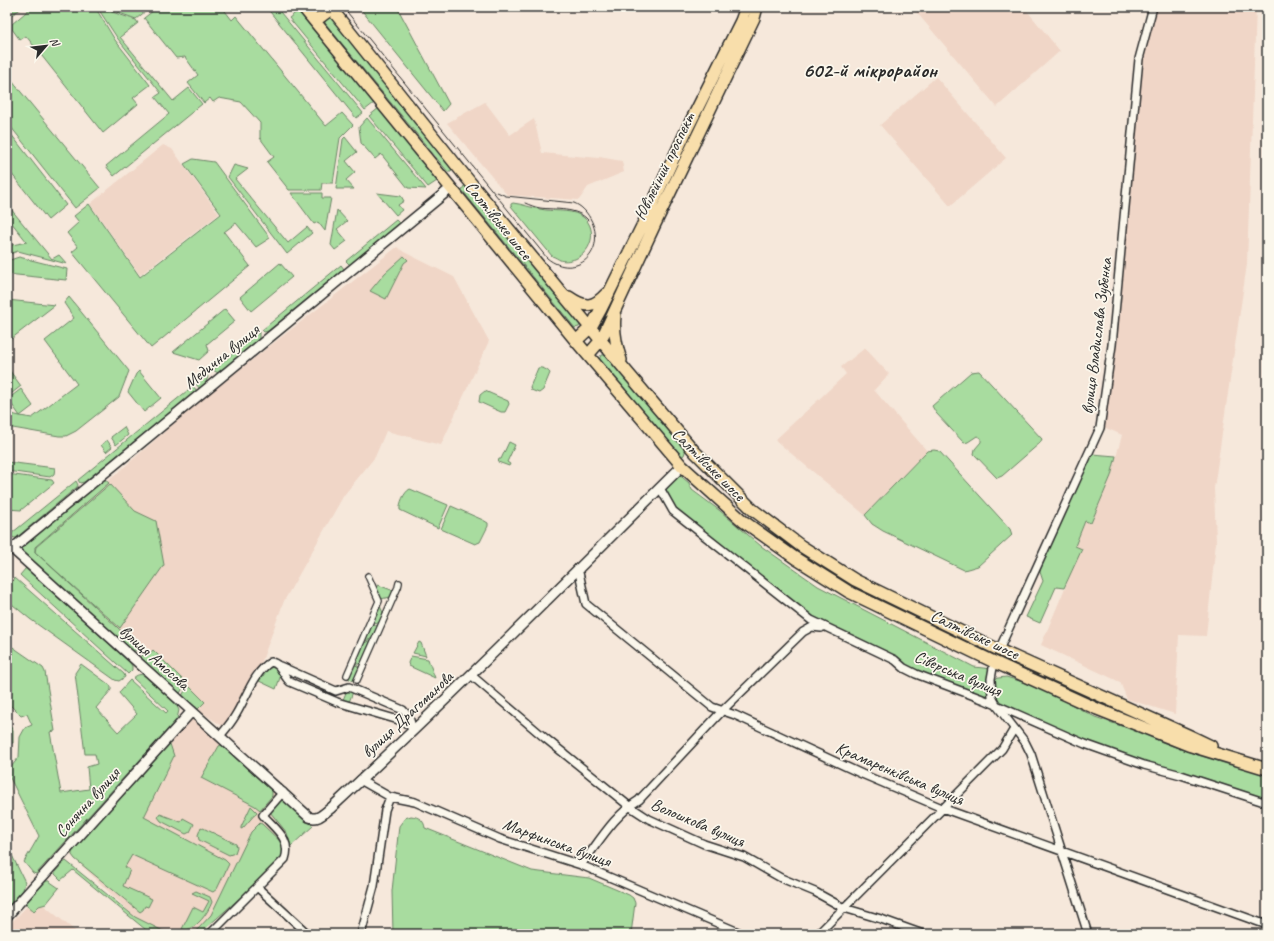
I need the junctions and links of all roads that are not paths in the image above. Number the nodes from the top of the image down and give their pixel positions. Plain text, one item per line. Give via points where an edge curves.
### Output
1 (303, 7) edge
2 (746, 7) edge
3 (757, 7) edge
4 (1152, 7) edge
5 (330, 8) edge
6 (315, 21) junction
7 (466, 176) junction
8 (451, 188) junction
9 (610, 291) junction
10 (562, 292) junction
11 (617, 304) junction
12 (591, 327) junction
13 (601, 340) junction
14 (576, 341) junction
15 (588, 355) junction
16 (624, 368) junction
17 (695, 452) junction
18 (682, 466) junction
19 (660, 488) junction
20 (10, 547) edge
21 (578, 568) junction
22 (368, 576) dead end
23 (398, 583) dead end
24 (828, 629) junction
25 (999, 650) junction
26 (994, 662) junction
27 (280, 666) junction
28 (346, 675) dead end
29 (471, 676) junction
30 (357, 680) dead end
31 (997, 706) junction
32 (723, 710) junction
33 (192, 711) junction
34 (414, 728) junction
35 (1014, 729) junction
36 (220, 736) junction
37 (1235, 759) junction
38 (1267, 769) edge
39 (360, 780) junction
40 (283, 792) junction
41 (390, 797) junction
42 (1267, 802) edge
43 (629, 806) junction
44 (942, 808) junction
45 (1063, 852) junction
46 (581, 865) junction
47 (257, 887) junction
48 (844, 908) junction
49 (7, 916) edge
50 (1267, 925) edge
51 (210, 934) edge
52 (308, 934) edge
53 (361, 934) edge
54 (743, 934) edge
55 (818, 934) edge
56 (923, 934) edge
57 (1088, 934) edge

1 - 6 main road, Салтівське шосе
2 - 9 main road, Ювілейний проспект
3 - 11 main road, Ювілейний проспект
4 - 25 street, вулиця Владислава Зубенка via 1139,59 1112,346 1100,428
5 - 6 main road
5 - 7 main road, Салтівське шосе
6 - 8 main road, Салтівське шосе
7 - 8 main road
7 - 10 main road, Салтівське шосе
8 - 14 main road, Салтівське шосе
8 - 20 street, Медична вулиця
9 - 10 main road via 599,302 591,305 574,301
9 - 12 main road, Ювілейний проспект
10 - 12 main road, Салтівське шосе
11 - 13 main road, Ювілейний проспект
11 - 16 main road via 614,334
12 - 13 main road, Салтівське шосе
12 - 14 main road, Ювілейний проспект
13 - 15 main road, Ювілейний проспект
13 - 16 main road, Салтівське шосе
14 - 15 main road, Салтівське шосе
15 - 18 main road, Салтівське шосе
16 - 17 main road, Салтівське шосе
17 - 18 main road
17 - 25 main road, Салтівське шосе via 752,509 802,546 855,580
18 - 19 street, вулиця Драгоманова
18 - 26 main road, Салтівське шосе via 743,521 842,588
19 - 21 street, вулиця Драгоманова
19 - 24 street, Сіверська вулиця via 673,511 795,609
20 - 33 street, вулиця Амосова
21 - 29 street, вулиця Драгоманова
21 - 32 street, Крамаренківська вулиця via 586,604 712,707
22 - 28 street via 379,601
23 - 30 street
24 - 31 street, Сіверська вулиця via 895,660 916,674
24 - 32 street via 812,627 803,632
25 - 26 main road
25 - 37 main road, Салтівське шосе via 1190,736
26 - 31 street via 991,690
26 - 37 main road, Салтівське шосе via 1097,709 1188,745
27 - 34 street via 290,682 337,702 396,719
27 - 34 street via 336,691 349,687 403,710
27 - 36 street via 271,662 264,668
29 - 34 street, вулиця Драгоманова
29 - 43 street, Волошкова вулиця
31 - 35 street
31 - 42 street, Сіверська вулиця via 1085,744 1144,765
32 - 43 street via 639,800
32 - 44 street, Крамаренківська вулиця
33 - 36 street, вулиця Амосова
33 - 49 street, Сонячна вулиця
34 - 39 street, вулиця Драгоманова
35 - 44 street via 1002,749
35 - 45 street via 1031,754
36 - 40 street, вулиця Амосова
37 - 38 main road, Салтівське шосе
39 - 40 street, вулиця Драгоманова via 331,808 315,818 310,817
39 - 41 street, Марфинська вулиця
40 - 47 street via 263,815 285,840 286,856
41 - 46 street, Марфинська вулиця via 415,802 500,839
41 - 53 street via 385,810 374,886
43 - 46 street
43 - 48 street, Волошкова вулиця via 649,819 704,844 744,857
44 - 45 street, Крамаренківська вулиця
44 - 48 street
45 - 50 street, Крамаренківська вулиця
45 - 57 street
46 - 54 street, Марфинська вулиця
47 - 51 street
47 - 52 street
48 - 55 street
48 - 56 street, Волошкова вулиця

